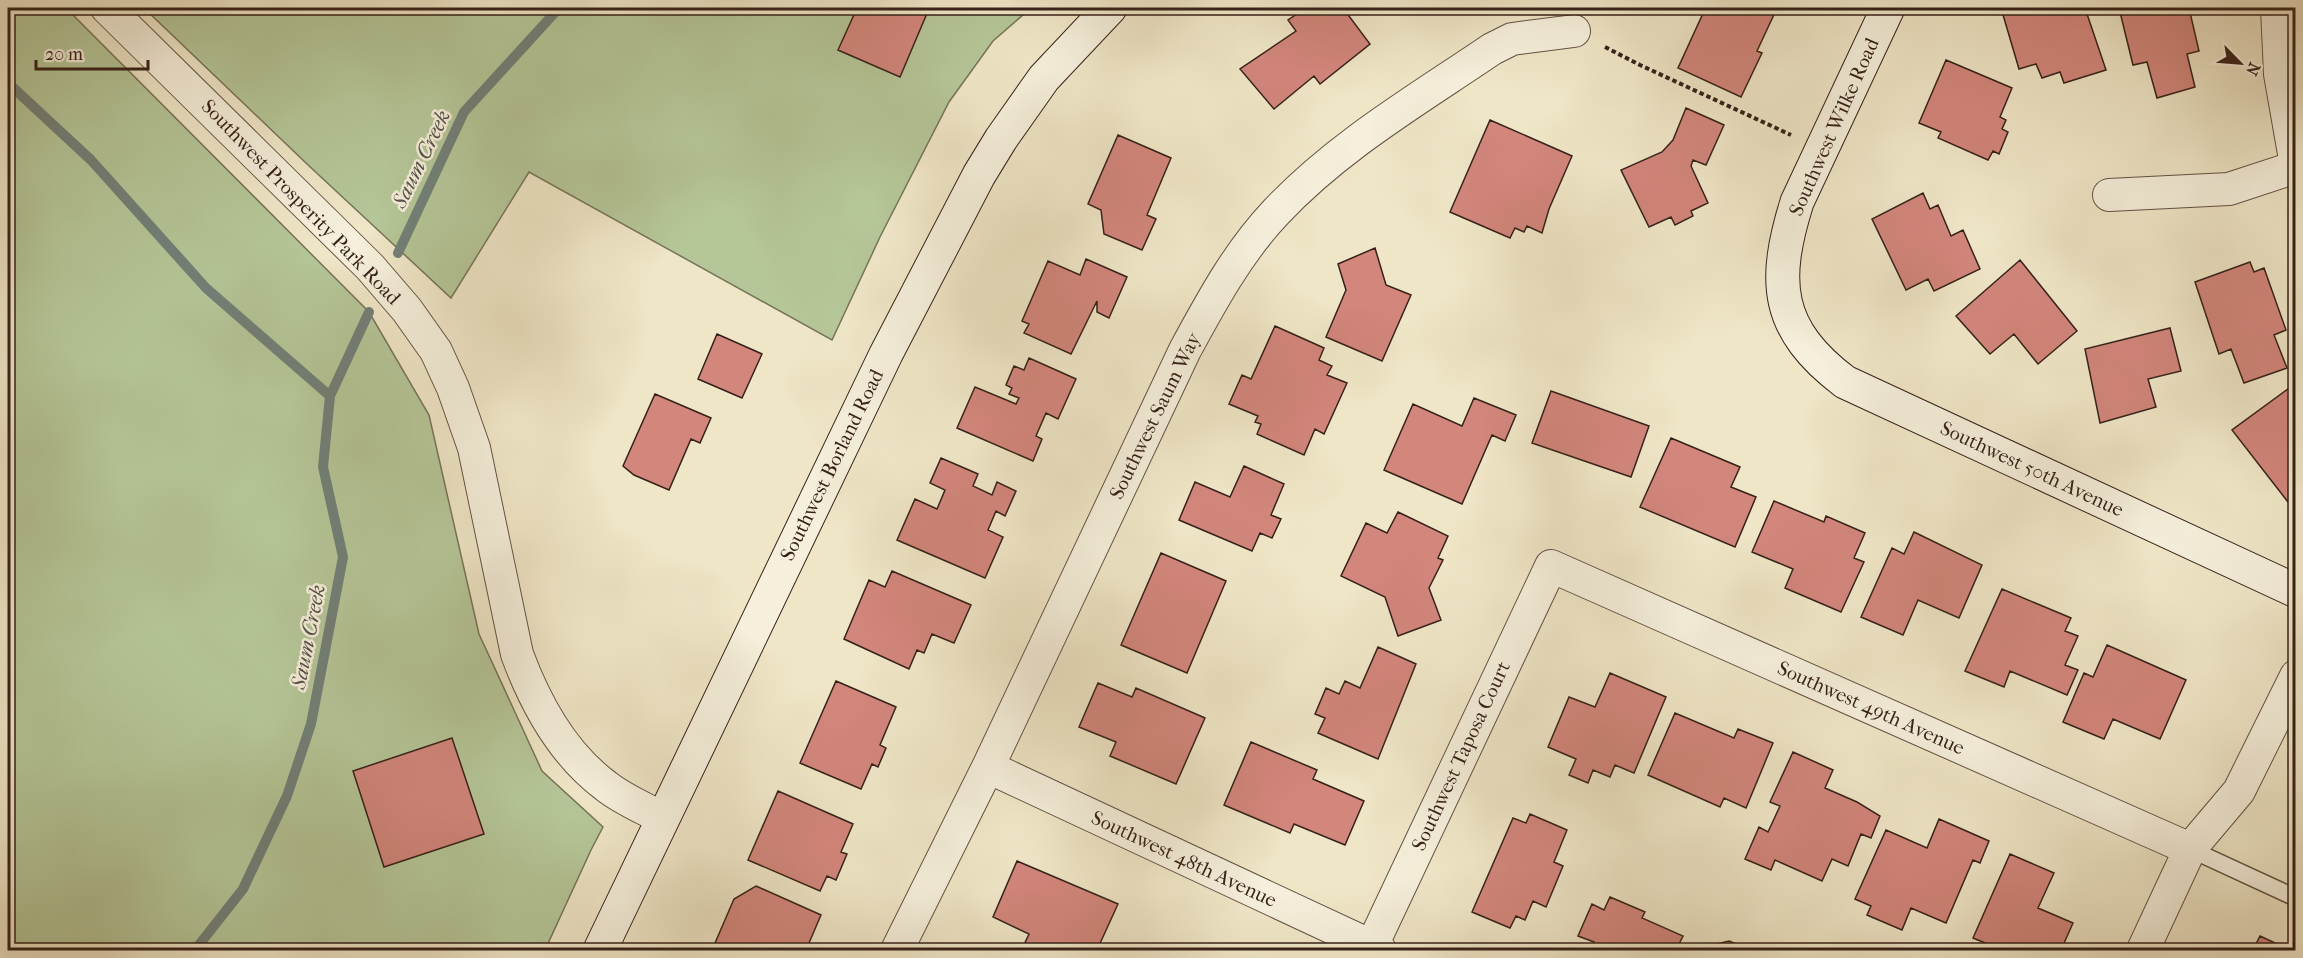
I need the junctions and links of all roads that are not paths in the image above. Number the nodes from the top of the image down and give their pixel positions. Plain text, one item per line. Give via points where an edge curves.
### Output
1 (108, 8) edge
2 (1110, 8) edge
3 (1888, 8) edge
4 (2277, 8) edge
5 (1574, 31) road end
6 (2295, 166) edge
7 (2109, 195) dead end
8 (1790, 319) joint
9 (1551, 566) joint
10 (2295, 591) edge
11 (2295, 676) edge
12 (988, 767) junction
13 (662, 818) junction
14 (2190, 849) junction
15 (2295, 898) edge
16 (1374, 949) edge
17 (600, 951) edge
18 (897, 951) edge
19 (2143, 951) edge

1 - 13 street, Southwest Prosperity Park Road via 370,267 407,310 435,351 453,388 474,448 517,654 528,685 582,766 607,788
2 - 13 main road, Southwest Borland Road via 1044,78 979,175 886,354
3 - 8 main road, Southwest Wilke Road via 1797,202 1786,236 1782,285
4 - 6 street via 2280,74
5 - 12 street, Southwest Saum Way via 1512,39 1492,49 1352,144 1275,212 1216,292 1185,350
6 - 7 street via 2229,189
8 - 10 main road, Southwest 50th Avenue via 1805,345 1845,382
9 - 14 street, Southwest 49th Avenue
9 - 16 street, Southwest Taposa Court
11 - 14 street via 2239,791
12 - 16 street, Southwest 48th Avenue
12 - 18 street, Southwest Saum Way
13 - 17 main road, Southwest Borland Road
14 - 15 lane
14 - 19 street

